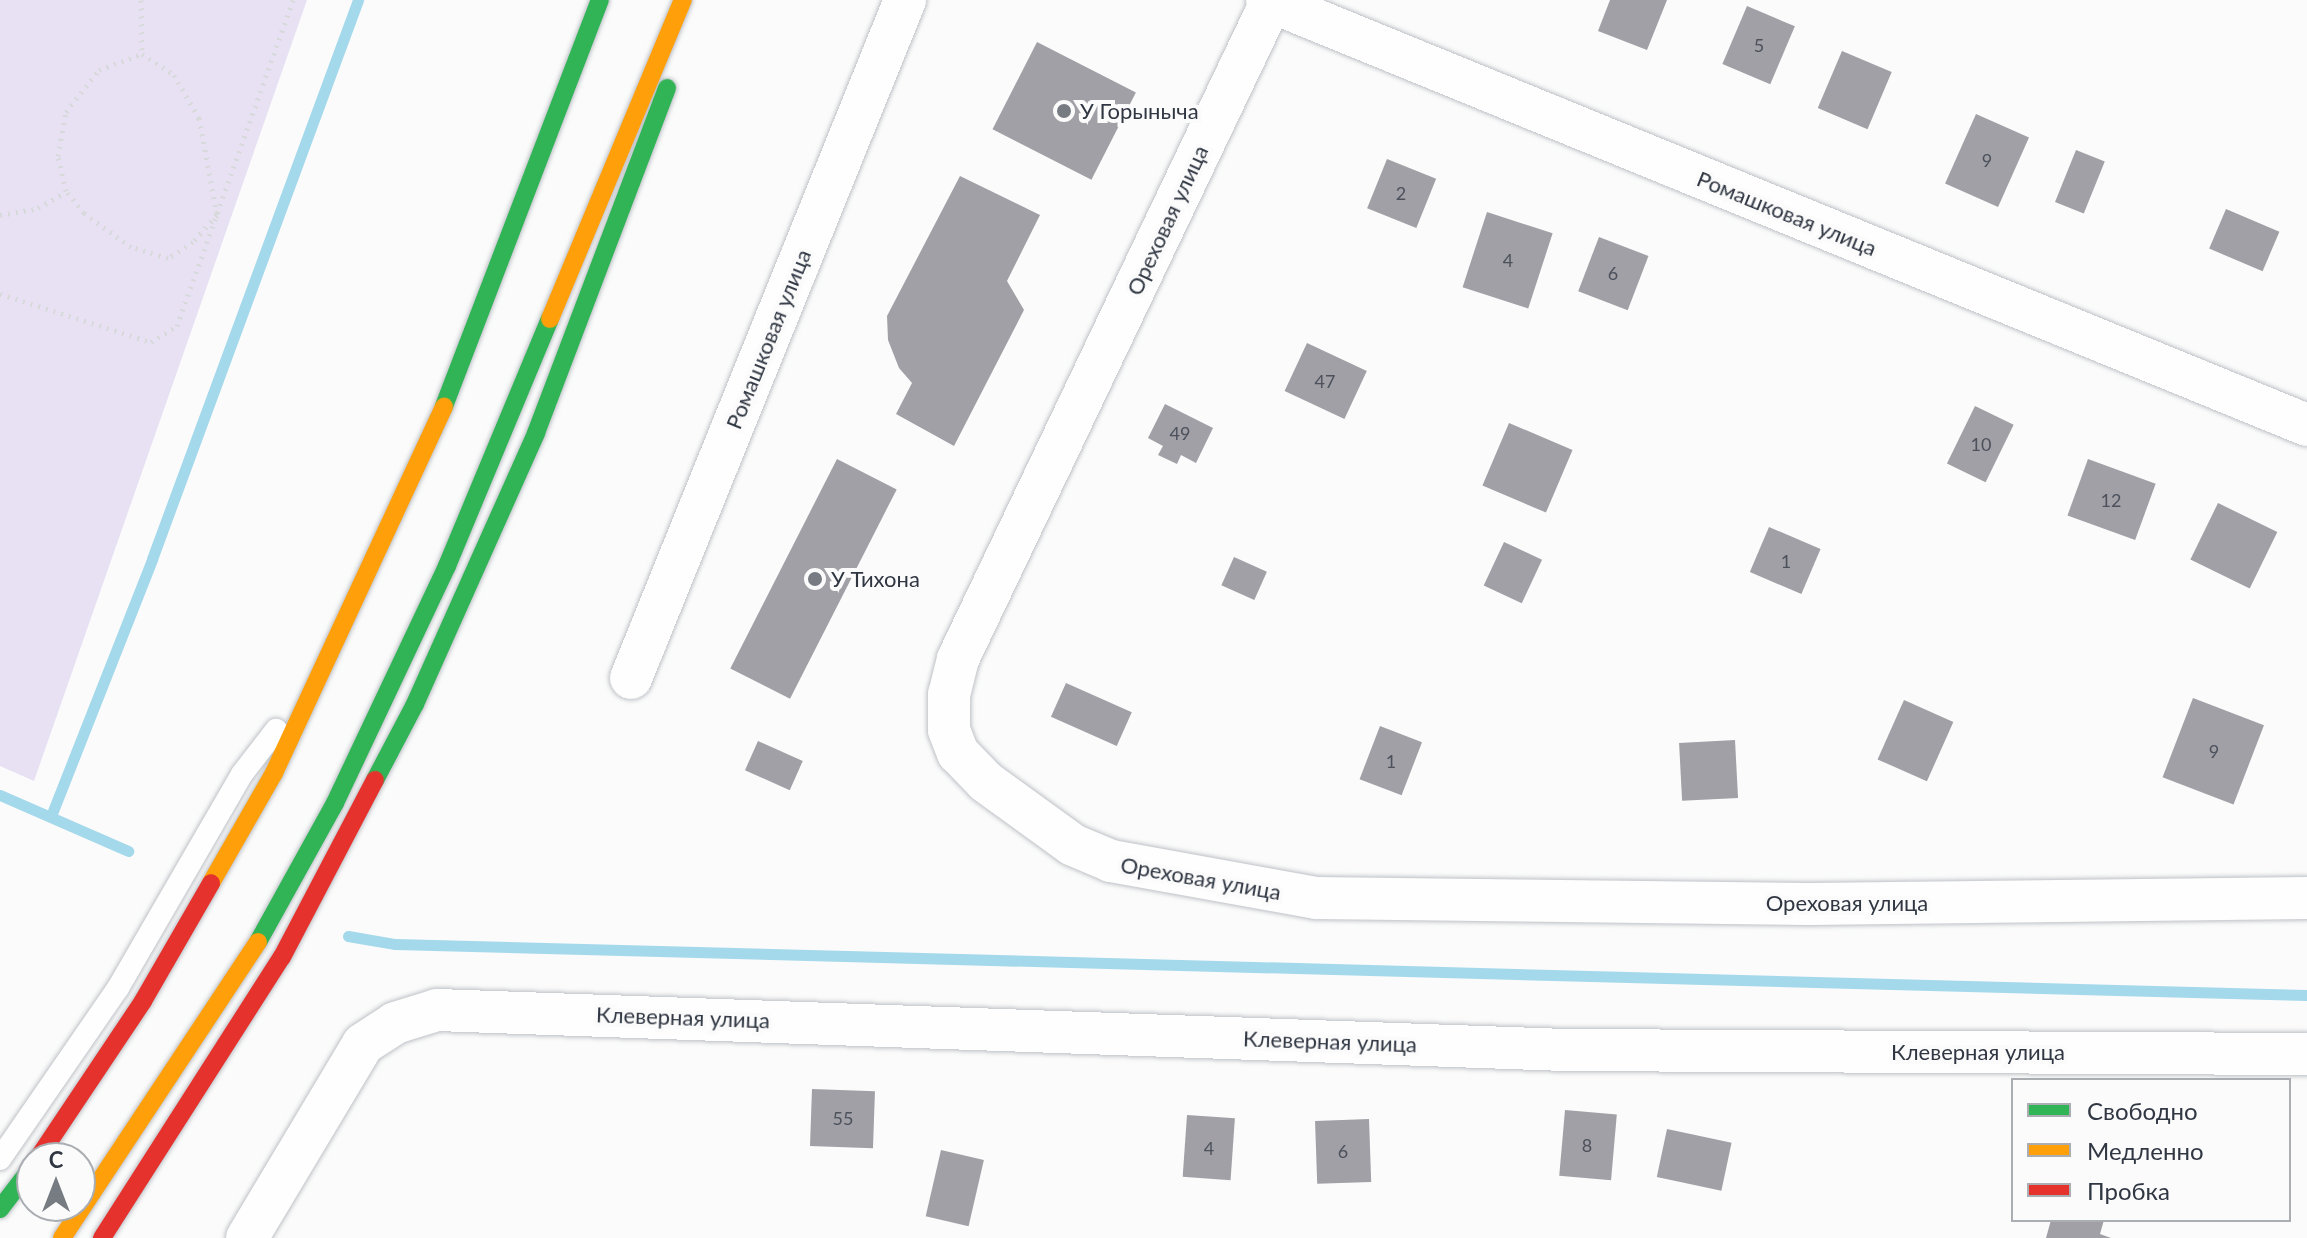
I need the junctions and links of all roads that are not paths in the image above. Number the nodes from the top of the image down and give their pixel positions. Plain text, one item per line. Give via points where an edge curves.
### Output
1 (600, 0) edge
2 (683, 0) edge
3 (697, 0) edge
4 (905, 0) edge
5 (1270, 1) edge
6 (2307, 425) edge
7 (324, 669) junction
8 (631, 678) dead end
9 (2307, 898) edge
10 (2307, 1054) edge
11 (49, 1142) edge
12 (0, 1159) edge
13 (16, 1188) edge
14 (0, 1209) edge
15 (62, 1238) edge
16 (102, 1238) edge
17 (247, 1238) edge

1 - 7 main road via 447,398
2 - 15 main road via 447,566 335,803 211,1019
3 - 16 main road via 613,241 476,575 415,704 274,970
4 - 8 street, Ромашковая улица
5 - 6 street, Ромашковая улица
5 - 9 street, Ореховая улица via 958,659 949,694 949,730 958,753 986,782 1073,845 1111,861 1316,898 1811,904
7 - 11 main road via 217,876 143,1001
7 - 12 lane via 242,774 118,988
10 - 17 street, Клеверная улица via 1565,1050 437,1010 395,1023 363,1044
13 - 14 main road

